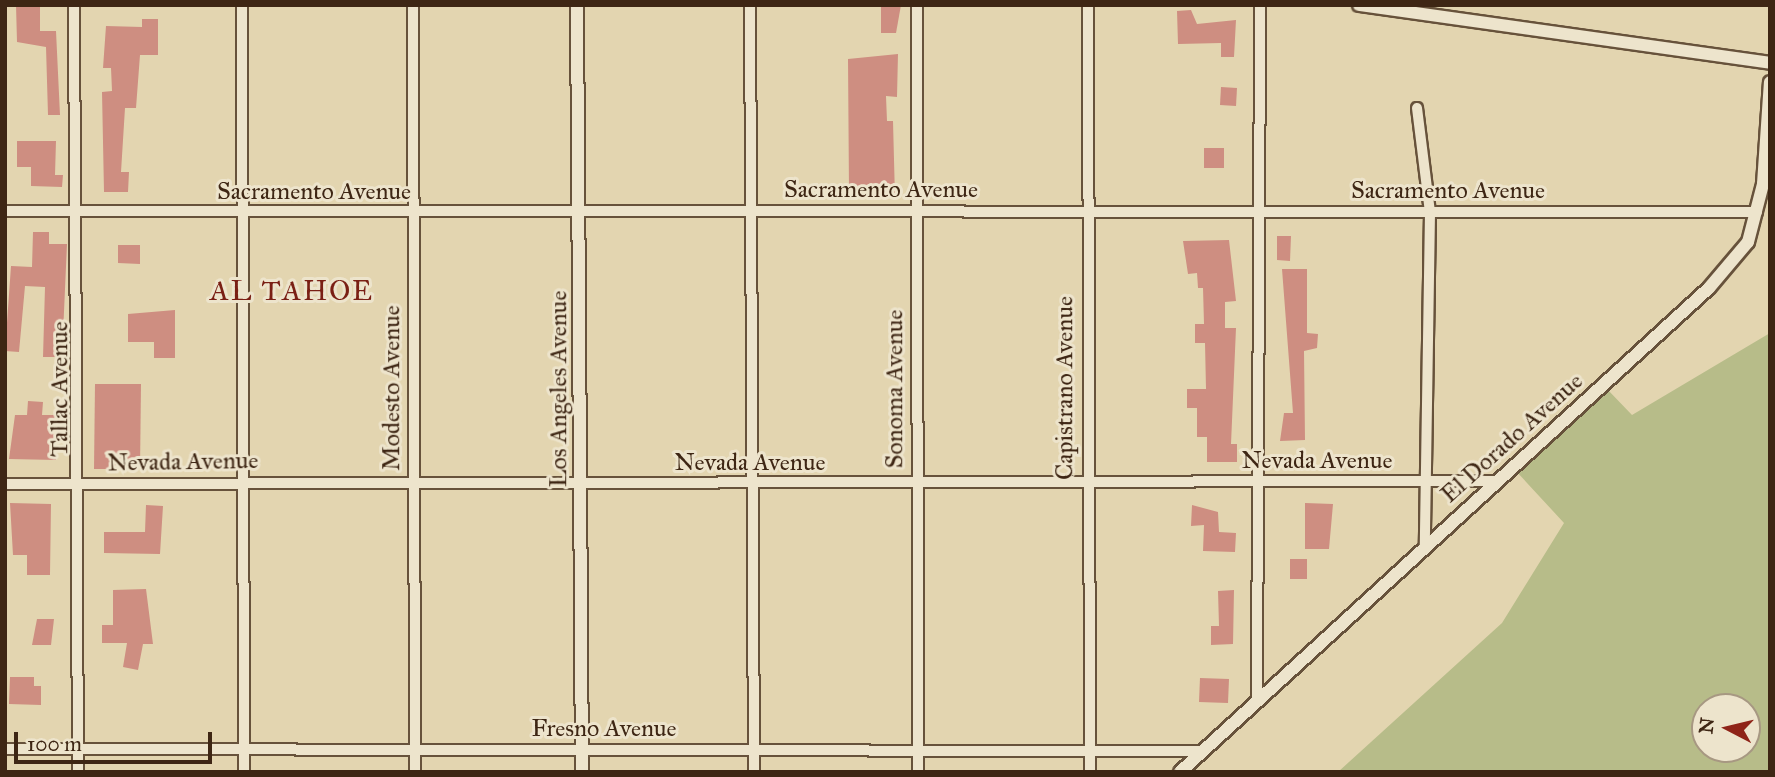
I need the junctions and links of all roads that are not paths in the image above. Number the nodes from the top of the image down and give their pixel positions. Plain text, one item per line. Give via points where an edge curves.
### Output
1 (75, 5) edge
2 (242, 5) edge
3 (413, 5) edge
4 (577, 5) edge
5 (750, 5) edge
6 (917, 5) edge
7 (1088, 5) edge
8 (1260, 5) edge
9 (1359, 5) edge
10 (1770, 63) edge
11 (1770, 82) edge
12 (1417, 108) dead end
13 (1086, 210) junction
14 (5, 211) edge
15 (751, 211) junction
16 (916, 211) junction
17 (1256, 211) junction
18 (1758, 212) junction
19 (244, 213) junction
20 (414, 213) junction
21 (1430, 213) junction
22 (80, 214) junction
23 (580, 214) junction
24 (244, 481) junction
25 (1496, 481) junction
26 (412, 482) junction
27 (1256, 482) junction
28 (1424, 482) junction
29 (917, 483) junction
30 (1086, 483) junction
31 (5, 484) edge
32 (581, 484) junction
33 (81, 485) junction
34 (751, 485) junction
35 (1425, 546) junction
36 (1257, 701) junction
37 (5, 749) edge
38 (78, 749) junction
39 (415, 749) junction
40 (582, 749) junction
41 (754, 750) junction
42 (244, 751) junction
43 (917, 751) junction
44 (1090, 751) junction
45 (1203, 751) junction
46 (78, 772) edge
47 (244, 772) edge
48 (415, 772) edge
49 (582, 772) edge
50 (754, 772) edge
51 (918, 772) edge
52 (1090, 772) edge
53 (1180, 772) edge

1 - 22 street, Tallac Avenue
2 - 19 street
3 - 20 street, Modesto Avenue
4 - 23 street, Los Angeles Avenue
5 - 15 street
6 - 16 street, Sonoma Avenue
7 - 13 street, Capistrano Avenue
8 - 17 street
9 - 10 street
11 - 18 street, El Dorado Avenue
12 - 21 street
13 - 16 street, Sacramento Avenue
13 - 17 street, Sacramento Avenue
13 - 30 street, Capistrano Avenue
14 - 22 street, Sacramento Avenue
15 - 16 street, Sacramento Avenue
15 - 23 street, Sacramento Avenue
15 - 34 street
16 - 29 street, Sonoma Avenue
17 - 21 street, Sacramento Avenue
17 - 27 street
18 - 21 street, Sacramento Avenue
18 - 25 street, El Dorado Avenue via 1748,242 1709,288
19 - 20 street, Sacramento Avenue
19 - 22 street, Sacramento Avenue
19 - 24 street
20 - 23 street, Sacramento Avenue
20 - 26 street, Modesto Avenue
21 - 28 street
22 - 33 street, Tallac Avenue
23 - 32 street, Los Angeles Avenue
24 - 26 street, Nevada Avenue
24 - 33 street, Nevada Avenue
24 - 42 street
25 - 28 street, Nevada Avenue
25 - 35 street, El Dorado Avenue
26 - 32 street, Nevada Avenue
26 - 39 street, Modesto Avenue
27 - 28 street, Nevada Avenue
27 - 30 street, Nevada Avenue
27 - 36 street
28 - 35 street
29 - 30 street, Nevada Avenue
29 - 34 street, Nevada Avenue
29 - 43 street, Sonoma Avenue
30 - 44 street, Capistrano Avenue
31 - 33 street, Nevada Avenue
32 - 34 street, Nevada Avenue
32 - 40 street, Los Angeles Avenue
33 - 38 street, Tallac Avenue
34 - 41 street
35 - 36 street, El Dorado Avenue
36 - 45 street, El Dorado Avenue
37 - 38 street, Fresno Avenue
38 - 42 street, Fresno Avenue
38 - 46 street, Tallac Avenue
39 - 40 street, Fresno Avenue
39 - 42 street, Fresno Avenue
39 - 48 street, Modesto Avenue
40 - 41 street, Fresno Avenue
40 - 49 street, Los Angeles Avenue
41 - 43 street, Fresno Avenue
41 - 50 street
42 - 47 street
43 - 44 street, Fresno Avenue
43 - 51 street, Sonoma Avenue
44 - 45 street, Fresno Avenue
44 - 52 street, Capistrano Avenue
45 - 53 street, El Dorado Avenue

